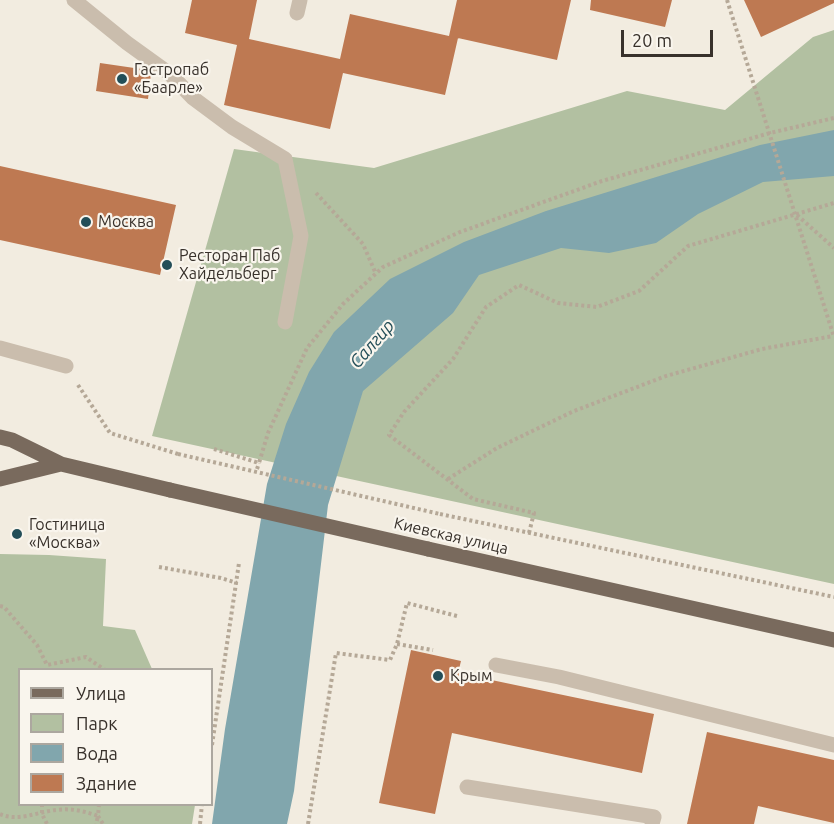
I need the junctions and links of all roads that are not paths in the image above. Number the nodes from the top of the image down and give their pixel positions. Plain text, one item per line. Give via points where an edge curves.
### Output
1 (74, 0) edge
2 (285, 322) dead end
3 (0, 348) edge
4 (66, 366) road end
5 (0, 437) edge
6 (61, 464) junction
7 (0, 479) edge
8 (834, 640) edge
9 (496, 664) dead end
10 (834, 745) edge
11 (467, 788) dead end
12 (652, 824) edge

1 - 2 lane via 232,128 285,159 301,236
3 - 4 lane
5 - 6 main road, Киевская улица
6 - 7 main road, Киевская улица
6 - 8 main road, Киевская улица, bridge
9 - 10 lane
11 - 12 lane via 654,817

